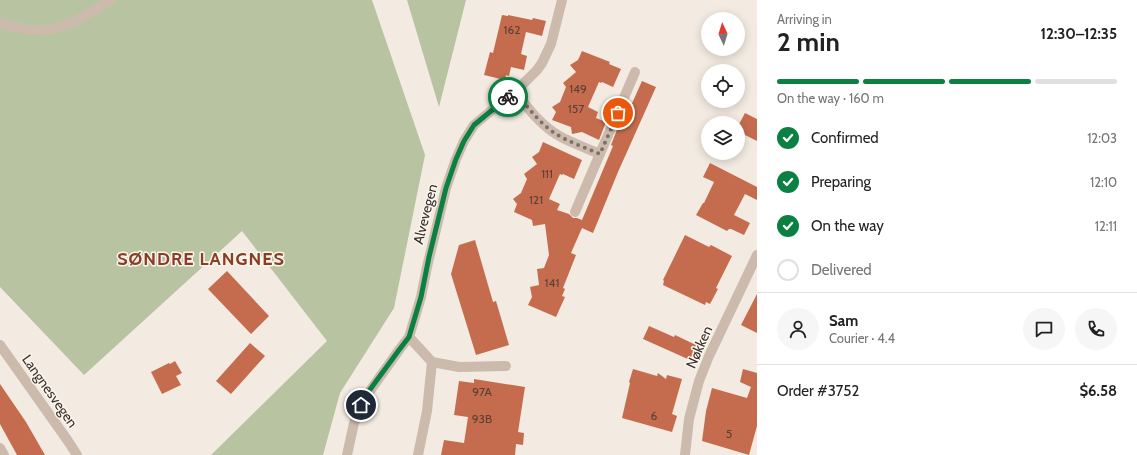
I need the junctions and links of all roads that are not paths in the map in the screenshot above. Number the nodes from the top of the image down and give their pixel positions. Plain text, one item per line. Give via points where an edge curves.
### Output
1 (111, 0) edge
2 (562, 0) edge
3 (0, 23) edge
4 (635, 72) dead end
5 (515, 91) junction
6 (600, 154) junction
7 (575, 212) dead end
8 (757, 256) edge
9 (409, 337) junction
10 (0, 345) edge
11 (432, 362) junction
12 (506, 366) dead end
13 (0, 448) edge
14 (4, 455) edge
15 (77, 455) edge
16 (347, 455) edge
17 (418, 455) edge
18 (685, 455) edge

1 - 3 street via 67,24 51,29 35,30
2 - 5 street, Alvevegen via 547,54 537,70
4 - 6 street
5 - 6 street via 546,127 562,138
5 - 9 street, Alvevegen via 474,125 456,159 443,197 421,297
6 - 7 street
8 - 18 street, Nøkken via 709,356 689,419
9 - 11 street
9 - 16 street, Alvevegen via 366,395 354,423
10 - 15 street, Langnesvegen
11 - 12 street via 459,367
11 - 17 street via 427,411
13 - 14 street

